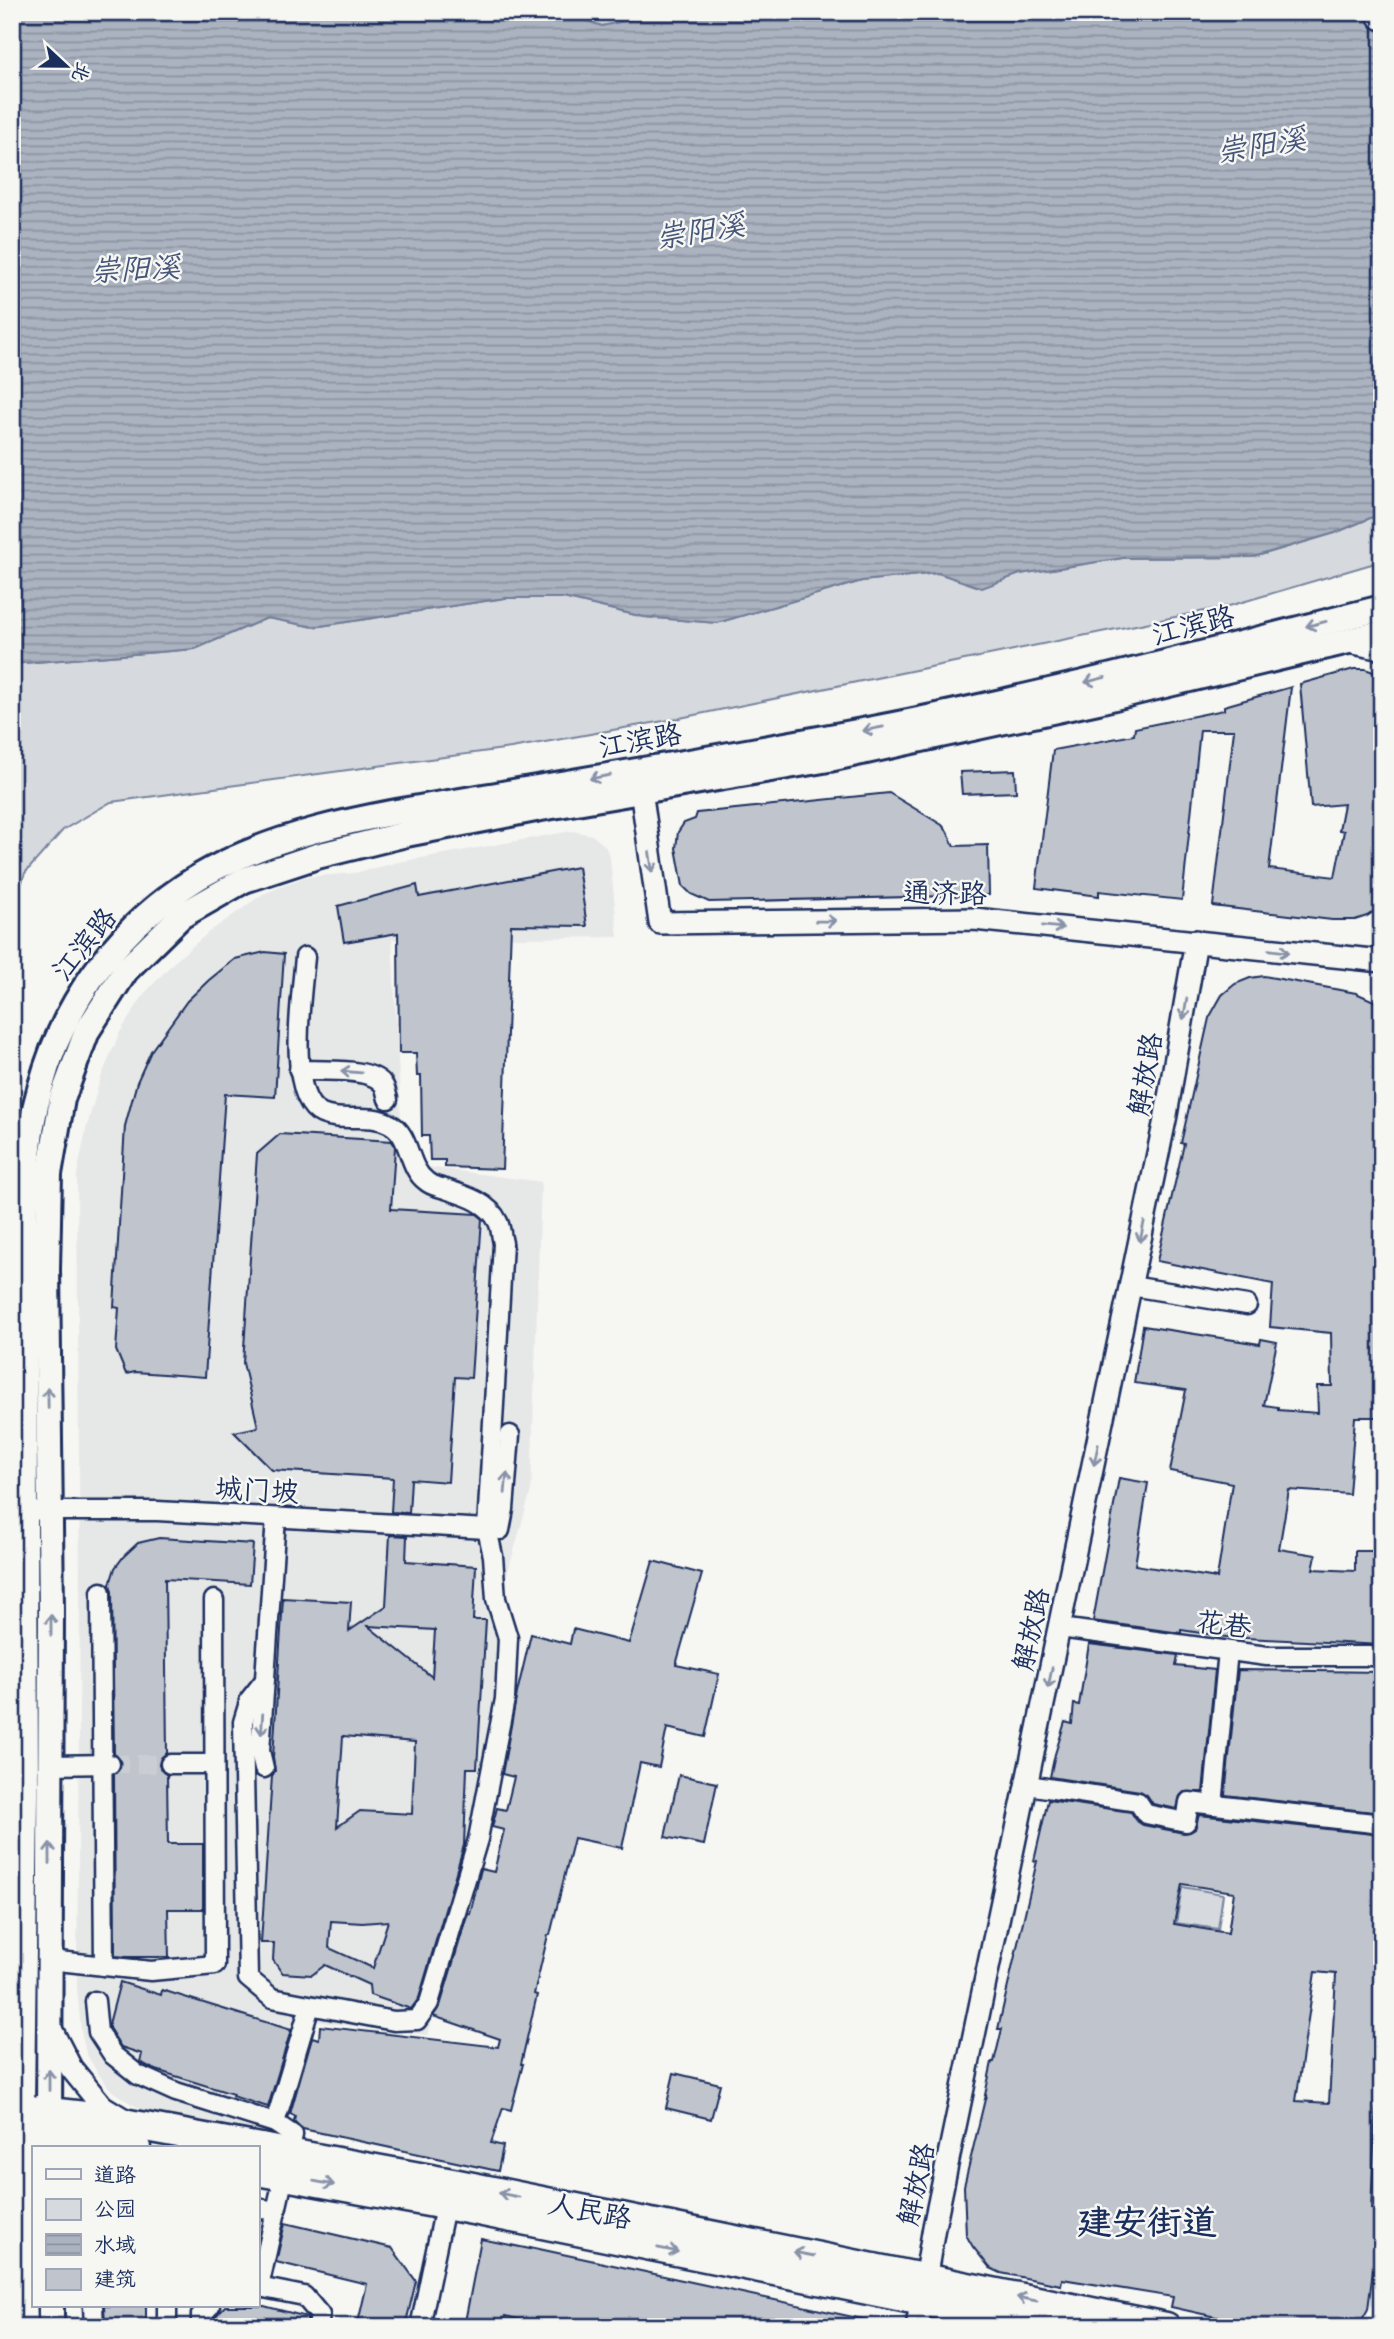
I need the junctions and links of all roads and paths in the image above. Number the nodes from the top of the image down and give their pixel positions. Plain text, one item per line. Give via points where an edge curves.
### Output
1 (1382, 608) edge
2 (1382, 633) edge
3 (1347, 642) junction
4 (1382, 649) edge
5 (639, 781) junction
6 (1196, 941) junction
7 (305, 957) dead end
8 (1382, 961) edge
9 (299, 1070) junction
10 (388, 1099) dead end
11 (1130, 1286) junction
12 (1247, 1306) dead end
13 (510, 1435) dead end
14 (24, 1511) junction
15 (50, 1511) junction
16 (276, 1518) junction
17 (494, 1530) junction
18 (101, 1592) dead end
19 (214, 1600) dead end
20 (1060, 1629) junction
21 (1228, 1651) junction
22 (1382, 1656) edge
23 (265, 1680) junction
24 (106, 1764) junction
25 (170, 1764) tunnel mouth
26 (214, 1764) junction
27 (50, 1765) junction
28 (264, 1768) dead end
29 (1028, 1785) junction
30 (1213, 1805) junction
31 (1382, 1824) edge
32 (49, 1960) junction
33 (104, 1966) junction
34 (24, 1983) junction
35 (95, 2001) dead end
36 (310, 2006) junction
37 (49, 2025) junction
38 (12, 2034) edge
39 (275, 2123) junction
40 (31, 2126) edge
41 (134, 2136) edge
42 (182, 2146) edge
43 (259, 2162) edge
44 (277, 2166) edge
45 (12, 2187) edge
46 (448, 2194) junction
47 (259, 2208) edge
48 (22, 2211) junction
49 (276, 2211) junction
50 (259, 2283) edge
51 (259, 2287) edge
52 (921, 2302) edge
53 (51, 2308) edge
54 (93, 2308) edge
55 (167, 2308) edge
56 (208, 2308) edge
57 (25, 2327) edge
58 (51, 2327) edge
59 (94, 2327) edge
60 (167, 2327) edge
61 (201, 2327) edge
62 (318, 2327) edge
63 (420, 2327) edge
64 (1051, 2327) edge
65 (1166, 2327) edge

1 -> 5 main road, 江滨路 via 964,711
2 - 3 main road, 江滨路
3 - 4 street
3 - 5 main road, 江滨路 via 830,759
5 -> 6 street, 通济路 via 660,923 974,919
5 -> 14 main road, 江滨路 via 403,812 275,842 218,865 182,887 142,919 98,966 52,1049 31,1133 24,1227
15 -> 5 main road, 江滨路 via 49,1174 62,1099 83,1042 126,970 181,916 244,880 317,856
6 -> 8 street, 通济路
6 -> 11 street, 解放路
7 - 9 street
10 -> 9 street via 375,1076
9 - 17 street via 303,1093 313,1109 325,1116 367,1117 389,1123 401,1136 412,1166 428,1183 475,1200 498,1221 503,1243
11 - 12 street
11 -> 20 street, 解放路
17 -> 13 street via 504,1509
14 - 15 street, 城门坡
14 - 34 main road, 江滨路
15 - 16 street, 城门坡
27 -> 15 main road, 江滨路
16 - 17 street, 城门坡
16 - 23 street
17 - 36 street via 496,1599 508,1638 505,1699 478,1839 429,2003 416,2020 394,2021
18 - 24 street
19 - 26 street
20 - 21 street, 花巷
20 -> 29 street, 解放路
21 - 22 street, 花巷 via 1266,1656
21 - 30 street
23 -> 28 street via 260,1751
23 - 36 street via 250,1699 243,1722 248,1978 272,1998
24 - 27 street
24 - 33 street
25 - 26 street
26 - 33 street via 215,1965 151,1971
32 -> 27 main road, 江滨路
29 - 30 street via 1138,1802 1146,1814 1186,1822 1189,1802
29 - 52 street, 解放路
30 - 31 street
32 - 33 street
32 - 37 main road, 江滨路
34 - 38 street
34 - 40 main road, 江滨路
35 - 39 street via 98,2032 113,2055 138,2075
36 - 39 street
40 -> 37 main road, 江滨路
37 - 41 street via 71,2068
39 - 44 street via 293,2135
40 - 41 main road, 人民路 via 85,2116
40 - 48 main road, 江滨路
41 - 42 main road, 人民路
43 - 44 main road, 人民路
44 - 46 main road, 人民路
44 - 49 street
45 - 48 street
46 - 52 main road, 人民路
46 - 63 street
47 - 49 street
48 - 57 main road, 江滨路
49 - 50 street
51 - 62 street via 304,2296 320,2315
52 - 64 main road, 人民路
65 -> 52 main road, 人民路
53 - 58 main road
54 - 59 street
55 - 60 street
56 - 61 street via 201,2315

